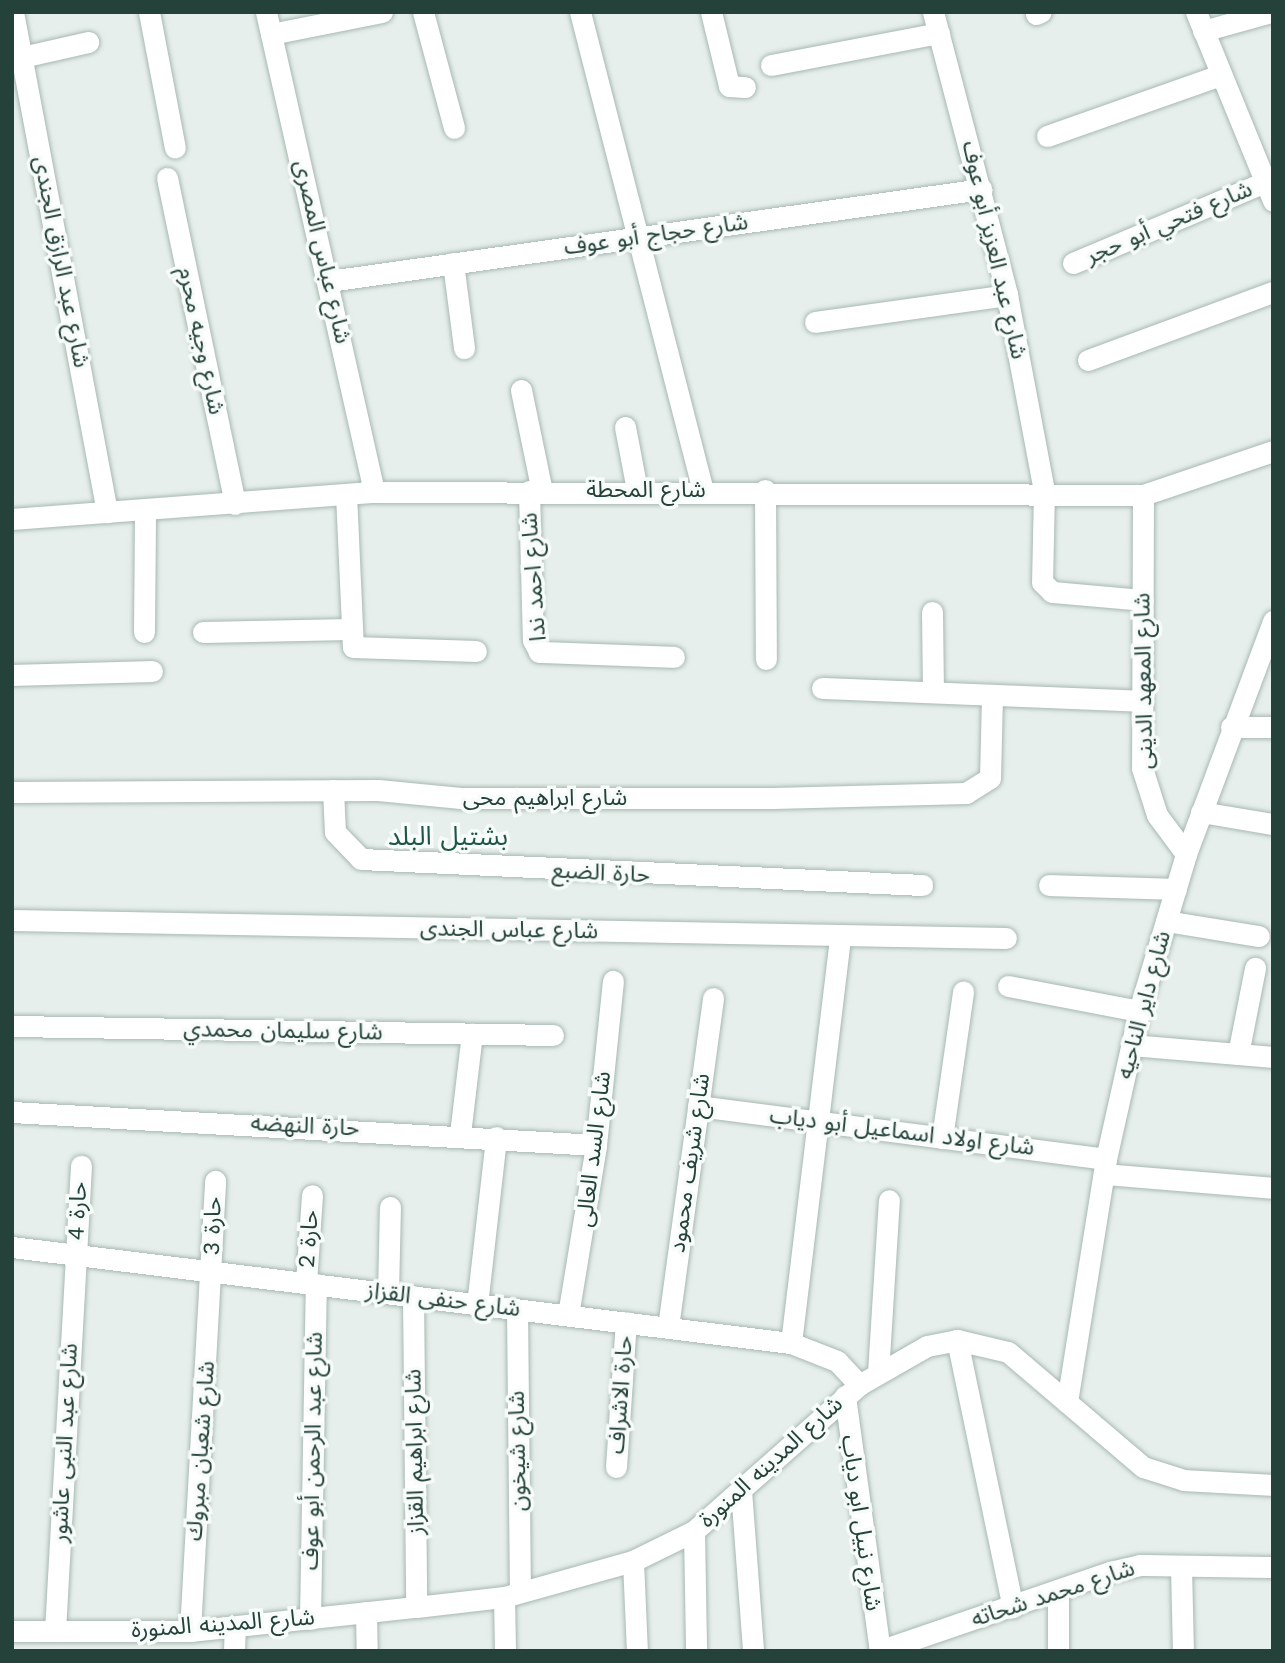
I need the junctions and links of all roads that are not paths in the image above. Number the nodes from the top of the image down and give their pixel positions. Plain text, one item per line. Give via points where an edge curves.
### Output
1 (13, 12) edge
2 (149, 12) edge
3 (267, 12) edge
4 (423, 12) edge
5 (580, 12) edge
6 (710, 12) edge
7 (1271, 12) edge
8 (373, 13) edge
9 (1199, 21) edge
10 (936, 22) edge
11 (271, 34) junction
12 (89, 42) dead end
13 (22, 57) junction
14 (771, 65) dead end
15 (1220, 75) junction
16 (745, 87) dead end
17 (454, 128) dead end
18 (1047, 136) dead end
19 (175, 148) dead end
20 (167, 178) dead end
21 (982, 189) junction
22 (1269, 192) edge
23 (642, 237) junction
24 (453, 264) junction
25 (1073, 264) dead end
26 (329, 281) junction
27 (1273, 292) edge
28 (1007, 295) junction
29 (814, 322) dead end
30 (464, 348) dead end
31 (1088, 360) dead end
32 (521, 390) dead end
33 (625, 427) dead end
34 (1273, 451) edge
35 (636, 490) junction
36 (703, 490) junction
37 (765, 490) junction
38 (1044, 490) junction
39 (535, 491) junction
40 (374, 492) junction
41 (346, 494) junction
42 (1143, 495) junction
43 (235, 504) junction
44 (145, 509) junction
45 (107, 512) junction
46 (12, 519) edge
47 (1143, 600) junction
48 (932, 612) dead end
49 (1273, 621) edge
50 (350, 629) junction
51 (144, 632) dead end
52 (203, 632) dead end
53 (476, 651) dead end
54 (674, 657) dead end
55 (766, 659) dead end
56 (152, 671) dead end
57 (12, 675) edge
58 (822, 688) dead end
59 (933, 692) junction
60 (992, 695) junction
61 (1142, 701) junction
62 (1231, 727) junction
63 (1273, 727) edge
64 (333, 790) junction
65 (12, 792) edge
66 (1201, 811) junction
67 (1273, 824) edge
68 (1186, 854) junction
69 (922, 885) dead end
70 (1049, 885) dead end
71 (1176, 889) junction
72 (12, 920) edge
73 (1166, 921) junction
74 (839, 936) junction
75 (1259, 936) dead end
76 (1006, 938) dead end
77 (1255, 968) dead end
78 (613, 981) dead end
79 (1007, 986) dead end
80 (963, 992) dead end
81 (713, 998) dead end
82 (1139, 1011) junction
83 (12, 1026) edge
84 (472, 1034) junction
85 (553, 1035) dead end
86 (1131, 1045) junction
87 (1238, 1054) junction
88 (1273, 1057) edge
89 (698, 1106) junction
90 (12, 1112) edge
91 (818, 1122) junction
92 (460, 1135) junction
93 (496, 1137) junction
94 (942, 1138) junction
95 (596, 1146) junction
96 (81, 1166) dead end
97 (1105, 1166) junction
98 (215, 1181) dead end
99 (1273, 1188) edge
100 (312, 1195) dead end
101 (889, 1200) dead end
102 (390, 1207) dead end
103 (12, 1247) edge
104 (76, 1255) junction
105 (212, 1272) junction
106 (311, 1284) junction
107 (388, 1293) junction
108 (414, 1296) junction
109 (477, 1305) junction
110 (517, 1310) junction
111 (568, 1315) junction
112 (626, 1322) junction
113 (668, 1327) junction
114 (957, 1340) junction
115 (791, 1343) junction
116 (878, 1373) junction
117 (852, 1390) junction
118 (1067, 1402) junction
119 (616, 1467) dead end
120 (1273, 1485) edge
121 (741, 1490) junction
122 (694, 1531) junction
123 (633, 1561) junction
124 (1181, 1566) junction
125 (1273, 1567) edge
126 (1058, 1591) junction
127 (512, 1594) junction
128 (416, 1607) junction
129 (1013, 1607) junction
130 (366, 1612) junction
131 (310, 1619) junction
132 (235, 1626) junction
133 (12, 1631) edge
134 (55, 1631) junction
135 (190, 1631) junction
136 (90, 1641) edge
137 (885, 1650) edge
138 (234, 1651) edge
139 (367, 1651) edge
140 (505, 1651) edge
141 (637, 1651) edge
142 (696, 1651) edge
143 (752, 1651) edge
144 (1058, 1651) edge
145 (1183, 1651) edge

1 - 13 street, شارع عبد الرازق الجندى
2 - 19 street
3 - 11 street, شارع عباس المصرى
4 - 17 street
5 - 23 street
6 - 16 street via 729,86
7 - 9 street
8 - 11 street
9 - 15 street
10 - 14 street
10 - 21 street, شارع عبد العزيز أبو عوف
11 - 26 street, شارع عباس المصرى
12 - 13 street
13 - 45 street, شارع عبد الرازق الجندى
15 - 18 street
15 - 22 street
20 - 43 street, شارع وجيه محرم
21 - 23 street, شارع حجاج أبو عوف
21 - 28 street, شارع عبد العزيز أبو عوف
22 - 25 street, شارع فتحي أبو حجر
23 - 24 street, شارع حجاج أبو عوف
23 - 36 street
24 - 26 street, شارع حجاج أبو عوف
24 - 30 street
26 - 40 street, شارع عباس المصرى
27 - 31 street
28 - 29 street
28 - 38 street, شارع عبد العزيز أبو عوف
32 - 39 street
33 - 35 street
34 - 42 street, شارع المحطة
35 - 36 street, شارع المحطة
35 - 39 street, شارع المحطة
36 - 37 street, شارع المحطة
37 - 38 street, شارع المحطة
37 - 55 street
38 - 42 street, شارع المحطة
38 - 47 street, شارع عبد العزيز أبو عوف via 1044,587
39 - 40 street, شارع المحطة
39 - 54 street, شارع احمد ندا via 533,640 539,652
40 - 41 street, شارع المحطة
41 - 43 street, شارع المحطة
41 - 50 street
42 - 47 street, شارع المعهد الدينى
43 - 44 street, شارع المحطة
44 - 45 street, شارع المحطة
44 - 51 street
45 - 46 street, شارع المحطة
47 - 61 street, شارع المعهد الدينى
48 - 59 street
49 - 62 street, شارع داير الناحيه
50 - 52 street
50 - 53 street via 357,649
56 - 57 street
58 - 59 street
59 - 60 street
60 - 61 street
60 - 64 street, شارع ابراهيم محى via 990,778 966,793 461,798
61 - 68 street, شارع المعهد الدينى via 1146,791
62 - 63 street
62 - 66 street, شارع داير الناحيه
64 - 65 street, شارع ابراهيم محى
64 - 69 street, حارة الضبع via 335,832 361,859
66 - 67 street
66 - 68 street, شارع داير الناحيه
68 - 71 street, شارع داير الناحيه
70 - 71 street
71 - 73 street, شارع داير الناحيه
72 - 74 street, شارع عباس الجندى
73 - 75 street
73 - 82 street, شارع داير الناحيه
74 - 76 street, شارع عباس الجندى
74 - 91 street
77 - 87 street
78 - 95 street, شارع السد العالى
79 - 82 street
80 - 94 street
81 - 89 street, شارع شريف محمود
82 - 86 street, شارع داير الناحيه
83 - 84 street, شارع سليمان محمدي
84 - 85 street, شارع سليمان محمدي
84 - 92 street
86 - 87 street
86 - 97 street, شارع داير الناحيه
87 - 88 street
89 - 91 street, شارع اولاد اسماعيل أبو دياب
89 - 113 street, شارع شريف محمود
90 - 92 street, حارة النهضه
91 - 94 street, شارع اولاد اسماعيل أبو دياب
91 - 115 street
92 - 93 street, حارة النهضه
93 - 95 street, حارة النهضه
93 - 109 street
94 - 97 street, شارع اولاد اسماعيل أبو دياب
95 - 111 street, شارع السد العالى
96 - 104 street, حارة 4
97 - 99 street, شارع اولاد اسماعيل أبو دياب
97 - 118 street, شارع داير الناحيه
98 - 105 street, حارة 3
100 - 106 street, حارة 2
101 - 116 street
102 - 107 street
103 - 104 street, شارع حنفى القزاز
104 - 105 street, شارع حنفى القزاز
104 - 134 street, شارع عبد النبى عاشور
105 - 106 street, شارع حنفى القزاز
105 - 135 street, شارع شعبان مبروك
106 - 107 street, شارع حنفى القزاز
106 - 131 street, شارع عبد الرحمن أبو عوف
107 - 108 street, شارع حنفى القزاز
108 - 109 street, شارع حنفى القزاز
108 - 128 street, شارع ابراهيم القزاز
109 - 110 street, شارع حنفى القزاز
110 - 111 street, شارع حنفى القزاز
110 - 127 street, شارع شيخون
111 - 112 street, شارع حنفى القزاز
112 - 113 street, شارع حنفى القزاز
112 - 119 street, حارة الاشراف
113 - 115 street, شارع حنفى القزاز
114 - 116 street, شارع المدينه المنورة via 927,1346
114 - 118 street, شارع المدينه المنورة via 1007,1352
114 - 129 street
115 - 117 street, شارع حنفى القزاز via 837,1361
116 - 117 street, شارع المدينه المنورة
117 - 121 street, شارع المدينه المنورة
117 - 137 street, شارع نبيل ابو دياب
118 - 120 street, شارع المدينه المنورة via 1143,1467 1184,1480
121 - 122 street, شارع المدينه المنورة
121 - 143 street
122 - 123 street, شارع المدينه المنورة
122 - 142 street
123 - 127 street, شارع المدينه المنورة
123 - 141 street
124 - 125 street, شارع محمد شحاته
124 - 126 street, شارع محمد شحاته via 1140,1565
124 - 145 street
126 - 129 street, شارع محمد شحاته
126 - 144 street
127 - 128 street, شارع المدينه المنورة
127 - 140 street, شارع شيخون
128 - 130 street, شارع المدينه المنورة
129 - 137 street, شارع محمد شحاته
130 - 131 street, شارع المدينه المنورة
130 - 139 street
131 - 132 street, شارع المدينه المنورة
132 - 135 street, شارع المدينه المنورة
132 - 138 street
133 - 134 street, شارع المدينه المنورة
134 - 136 street, شارع المدينه المنورة
135 - 136 street, شارع المدينه المنورة

